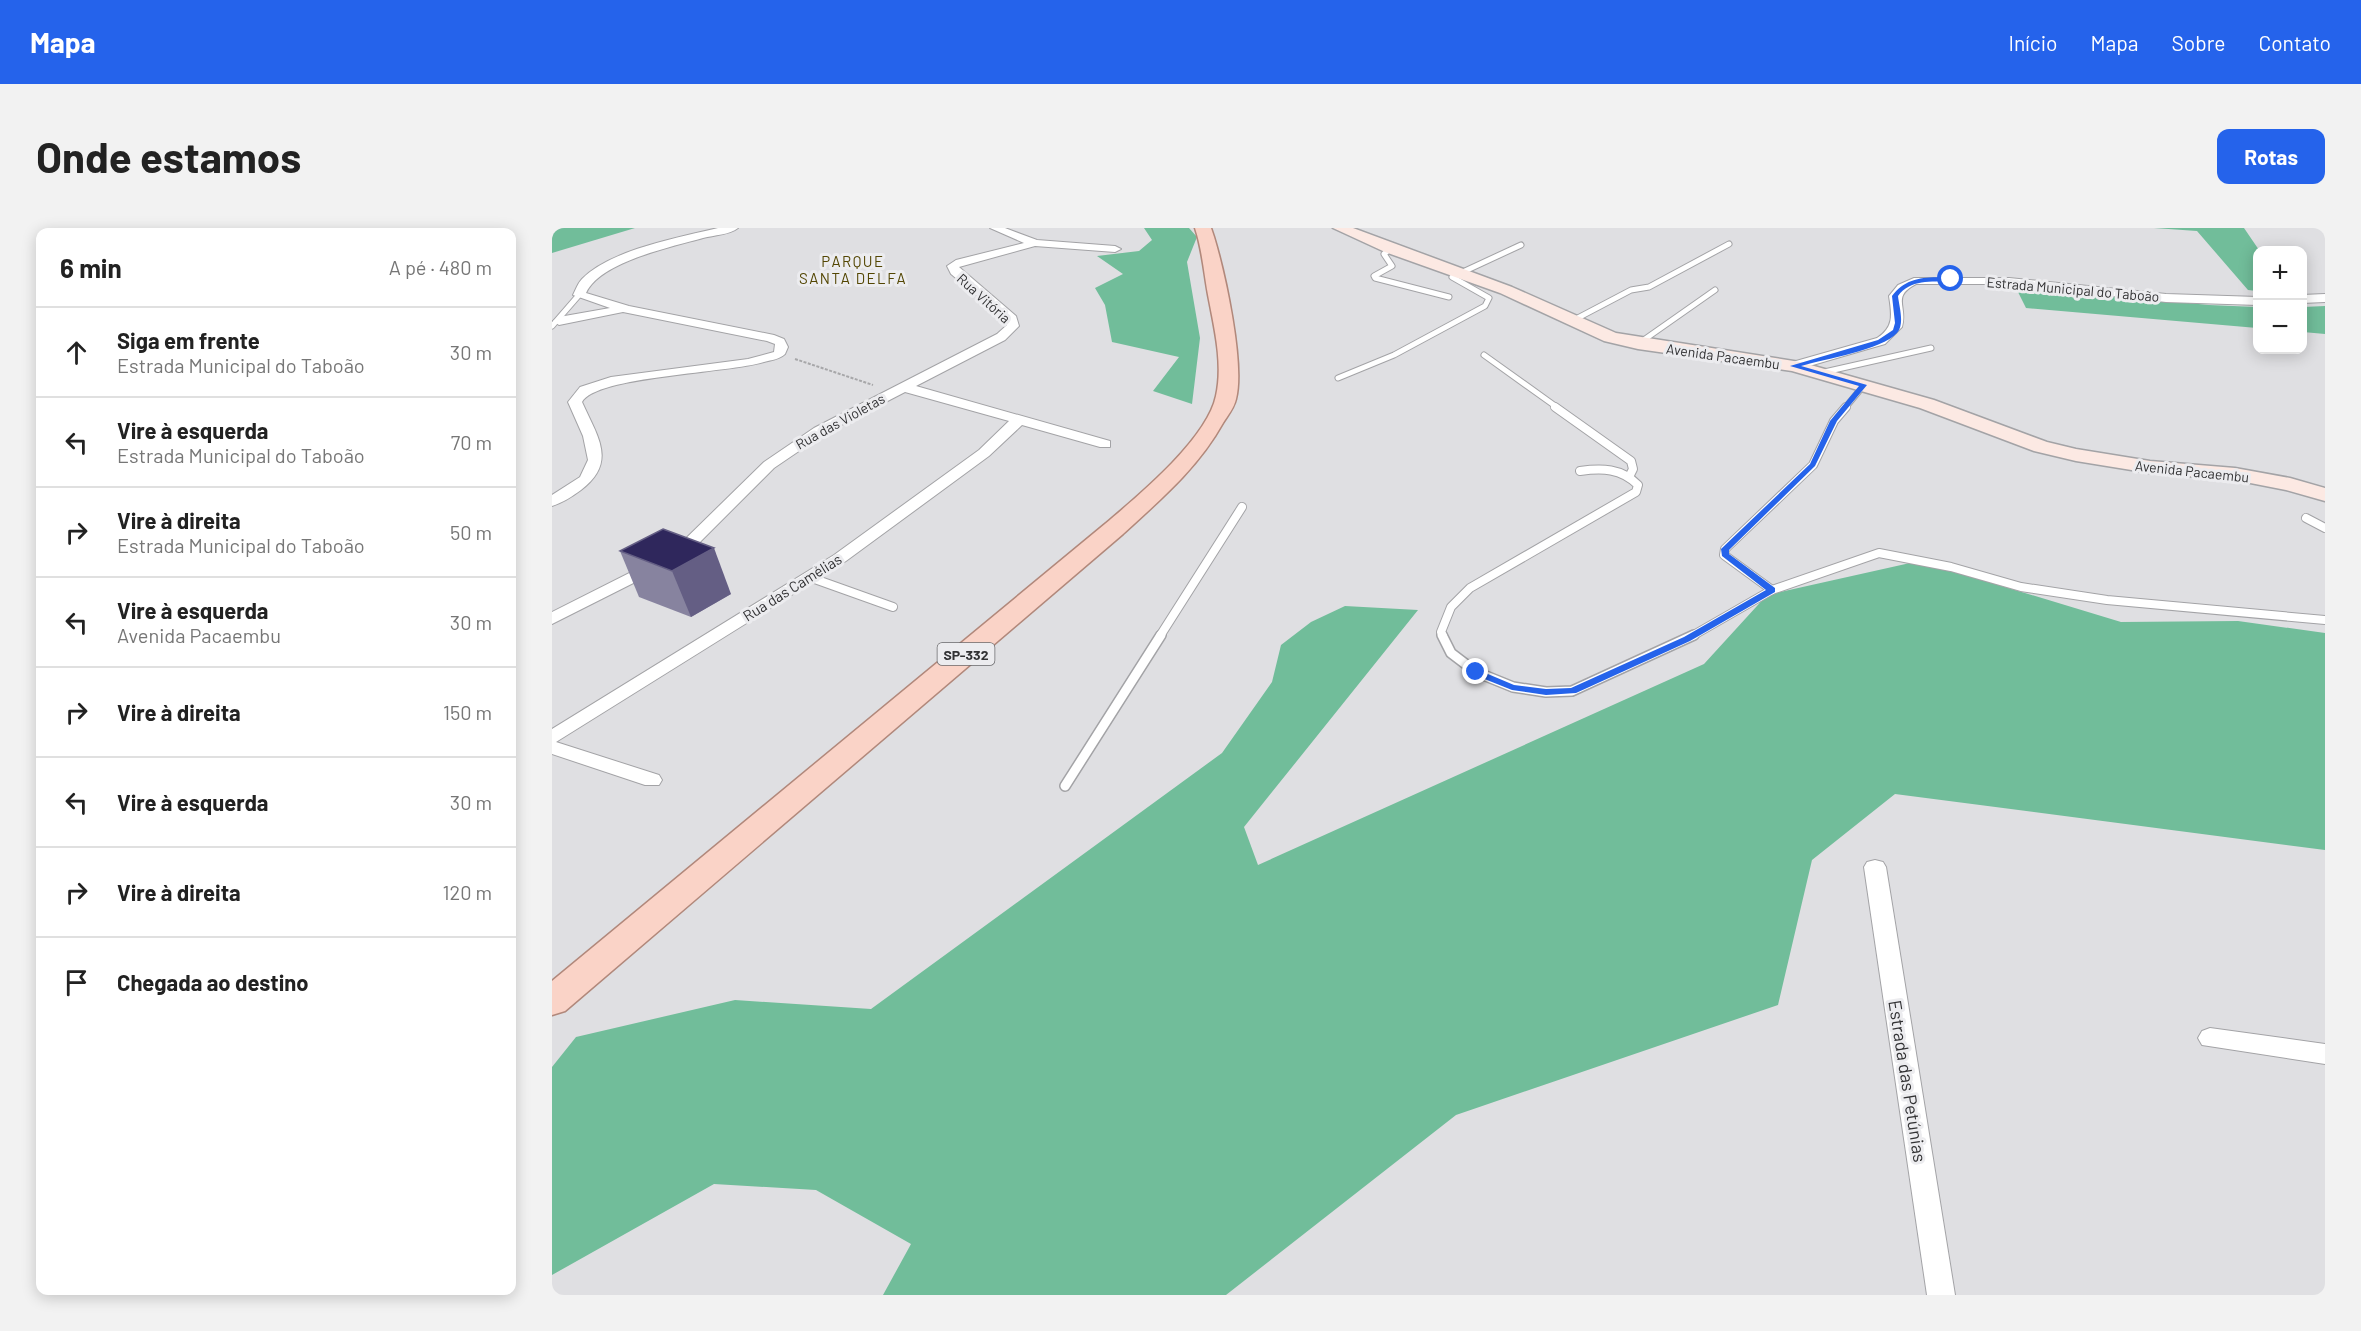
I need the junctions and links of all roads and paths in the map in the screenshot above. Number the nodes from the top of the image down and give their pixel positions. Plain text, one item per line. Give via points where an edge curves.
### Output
1 (732, 228) edge
2 (995, 228) edge
3 (1203, 228) edge
4 (1340, 228) edge
5 (1035, 243) junction
6 (1729, 244) dead end
7 (1521, 245) dead end
8 (1115, 249) dead end
9 (1390, 249) junction
10 (1457, 273) junction
11 (1715, 290) dead end
12 (579, 295) junction
13 (1449, 297) dead end
14 (2325, 298) edge
15 (2307, 299) edge
16 (2253, 301) edge
17 (627, 309) junction
18 (1572, 321) junction
19 (556, 323) edge
20 (1638, 344) junction
21 (1931, 348) dead end
22 (778, 354) junction
23 (1484, 355) dead end
24 (1794, 366) junction
25 (1820, 373) junction
26 (1338, 378) dead end
27 (1864, 385) junction
28 (898, 390) junction
29 (1019, 420) junction
30 (1105, 444) dead end
31 (1580, 471) dead end
32 (1630, 475) junction
33 (2325, 495) edge
34 (552, 501) edge
35 (1242, 507) dead end
36 (2306, 518) dead end
37 (2325, 528) edge
38 (809, 577) junction
39 (1772, 590) junction
40 (893, 607) dead end
41 (552, 619) edge
42 (2325, 620) edge
43 (552, 737) edge
44 (552, 747) edge
45 (652, 780) dead end
46 (1065, 786) dead end
47 (1875, 867) dead end
48 (552, 1001) edge
49 (2210, 1038) dead end
50 (2325, 1054) edge
51 (1941, 1295) edge

1 - 12 street via 628,259 586,281
2 - 5 street
3 - 48 main road, SP-332 via 1223,323 1226,399 1190,458 1105,536
4 - 9 street, Avenida Pacaembu
5 - 8 street
5 - 28 street, Rua Vitória via 953,266 955,272 1012,319 1013,326 989,344
6 - 18 lane via 1649,287 1631,290
7 - 10 lane
9 - 10 street, Avenida Pacaembu
9 - 13 lane via 1384,255 1392,266 1375,278
10 - 18 street, Avenida Pacaembu via 1506,290
10 - 26 lane via 1452,277 1455,281 1489,298 1485,306 1431,337
11 - 20 lane
12 - 17 street
12 - 19 lane
14 - 15 street
16 - 24 street, Estrada Municipal do Taboão via 2166,298 2009,281 1914,281 1895,296 1898,323 1890,336
17 - 19 street
17 - 22 street via 770,338 780,342
18 - 20 street, Avenida Pacaembu
20 - 24 street, Avenida Pacaembu
21 - 25 lane
22 - 28 path
22 - 34 street via 749,363 611,381 578,395 575,402 596,450 597,464 589,477
23 - 32 lane via 1631,461
24 - 25 street, Avenida Pacaembu
25 - 27 street, Avenida Pacaembu
27 - 33 street, Avenida Pacaembu via 2041,447 2150,467 2235,474
27 - 39 lane via 1833,421 1813,465 1725,549 1724,555
28 - 29 street, Rua das Violetas
28 - 41 street, Rua das Violetas via 819,430 784,453 679,554
29 - 30 street, Rua das Violetas
29 - 38 street, Rua das Camélias via 984,453
31 - 32 lane via 1611,469
32 - 39 lane via 1638,484 1636,492 1470,588 1451,607 1441,632 1451,653 1476,672 1512,687 1572,691 1687,639
35 - 46 lane
36 - 37 lane
38 - 40 lane
38 - 43 street, Rua das Camélias
39 - 42 lane via 1884,553 2021,586 2108,600
44 - 45 street
47 - 51 street, Estrada das Petúnias
49 - 50 street

